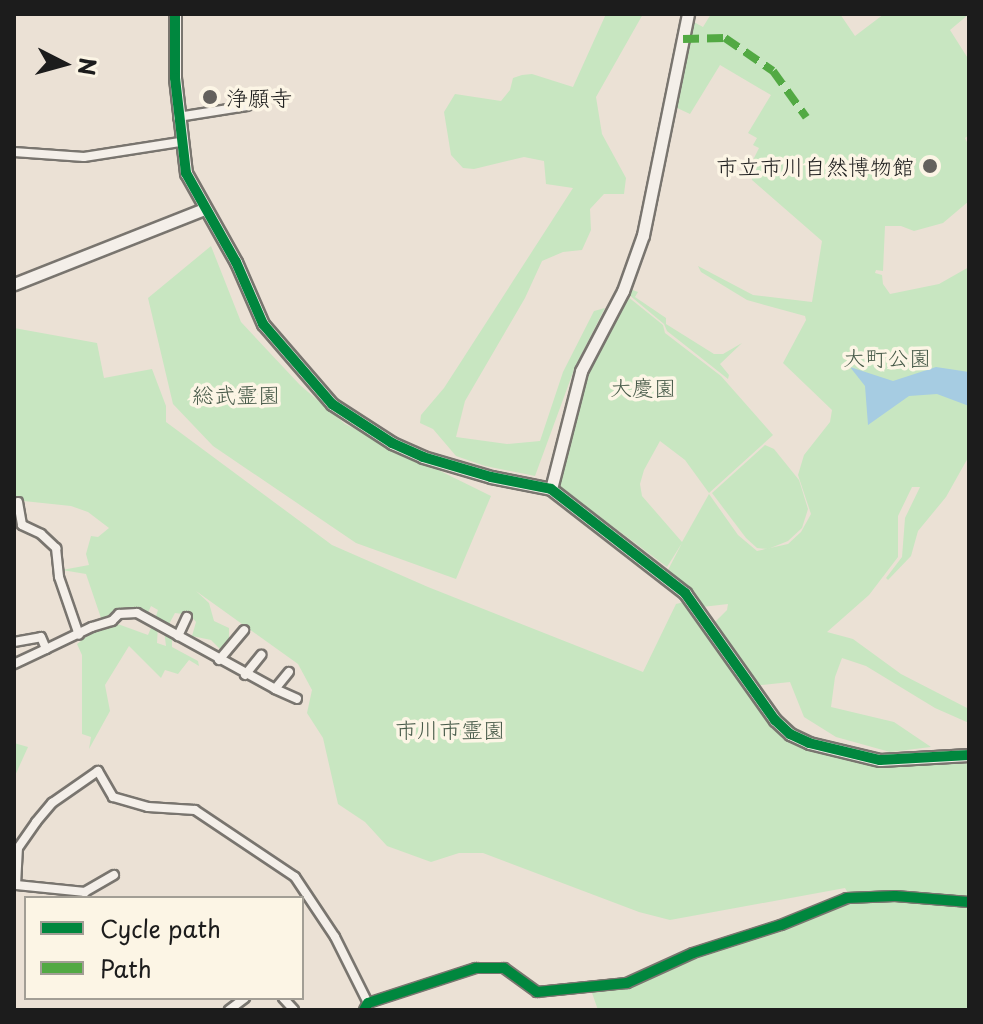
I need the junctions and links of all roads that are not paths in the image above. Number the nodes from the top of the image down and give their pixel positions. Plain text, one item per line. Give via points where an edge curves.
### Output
1 (175, 14) edge
2 (688, 14) edge
3 (247, 106) dead end
4 (178, 117) junction
5 (180, 142) junction
6 (14, 152) edge
7 (204, 209) junction
8 (14, 284) edge
9 (551, 489) junction
10 (18, 502) dead end
11 (187, 617) dead end
12 (244, 630) dead end
13 (79, 635) junction
14 (178, 636) junction
15 (14, 642) edge
16 (46, 649) junction
17 (261, 655) dead end
18 (219, 660) junction
19 (14, 664) edge
20 (289, 672) dead end
21 (245, 675) junction
22 (275, 689) junction
23 (297, 699) dead end
24 (969, 755) edge
25 (114, 875) dead end
26 (969, 902) edge
27 (366, 1006) edge

1 - 4 street
2 - 9 street via 643,235 623,291 581,371
3 - 4 street
4 - 5 street
5 - 6 street via 84,157
5 - 7 street via 186,173
7 - 8 street
7 - 9 street via 236,262 263,324 332,404 407,451 482,475
9 - 24 street via 685,593 790,734 880,760
10 - 13 street via 22,525 56,548 59,577
11 - 14 street
12 - 18 street
13 - 14 street via 121,613 137,613
13 - 16 street
14 - 18 street
15 - 16 street via 41,637
16 - 19 street
17 - 21 street
18 - 21 street
20 - 22 street
21 - 22 street
22 - 23 street
25 - 27 street via 85,892 16,885 18,848 36,822 52,803 98,771 113,797 148,807 195,810 295,877 335,937
26 - 27 street via 847,898 693,953 627,983 537,992 504,968 486,967

